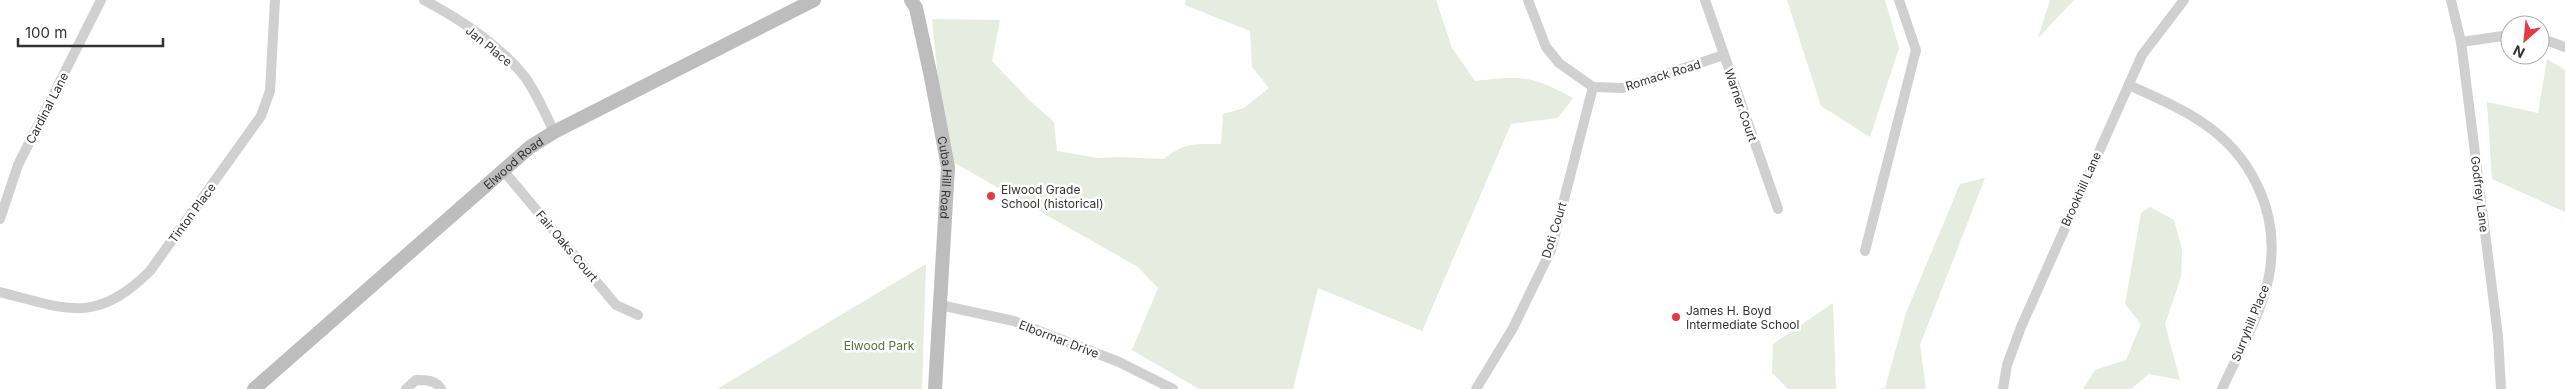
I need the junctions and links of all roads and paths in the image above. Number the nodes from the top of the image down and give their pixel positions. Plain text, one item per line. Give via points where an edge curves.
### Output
1 (101, 0) edge
2 (275, 0) edge
3 (424, 0) edge
4 (814, 0) edge
5 (911, 0) edge
6 (1528, 0) edge
7 (1705, 0) edge
8 (1899, 0) edge
9 (2184, 0) edge
10 (2452, 0) edge
11 (2500, 36) edge
12 (2461, 42) junction
13 (2550, 42) edge
14 (2565, 47) edge
15 (1724, 55) junction
16 (2129, 85) junction
17 (1593, 87) junction
18 (554, 132) junction
19 (502, 169) junction
20 (1778, 209) dead end
21 (0, 219) edge
22 (1866, 251) dead end
23 (0, 292) edge
24 (940, 305) junction
25 (638, 315) dead end
26 (254, 389) edge
27 (406, 389) edge
28 (442, 389) edge
29 (935, 389) edge
30 (1173, 389) edge
31 (1476, 389) edge
32 (2003, 389) edge
33 (2222, 389) edge
34 (2501, 389) edge

1 - 21 street, Cardinal Lane via 18,165
2 - 23 street, Tinton Place via 270,91 261,116 150,271 131,290 90,308 65,309
3 - 18 street, Jan Place via 483,38 510,60 526,78
4 - 18 main road, Elwood Road
5 - 24 main road, Cuba Hill Road via 916,8 930,68 948,168
6 - 17 street via 1546,47 1559,62
7 - 15 street, Warner Court
8 - 22 street via 1916,50
9 - 16 street, Brookhill Lane via 2142,55
10 - 12 street, Godfrey Lane
11 - 12 street
12 - 34 street, Godfrey Lane
13 - 14 street
15 - 17 street, Romack Road via 1623,88
15 - 20 street, Warner Court
16 - 32 street, Brookhill Lane via 2021,327 2007,364
16 - 33 street, Surryhill Place via 2200,121 2222,137 2257,182 2269,213 2270,270 2261,303
17 - 31 street, Doti Court via 1551,250 1513,328
18 - 19 main road, Elwood Road
19 - 25 street, Fair Oaks Court via 616,305
19 - 26 main road, Elwood Road
24 - 29 main road, Cuba Hill Road
24 - 30 street, Elbormar Drive via 1014,321 1119,362
27 - 28 street via 416,380 429,380

